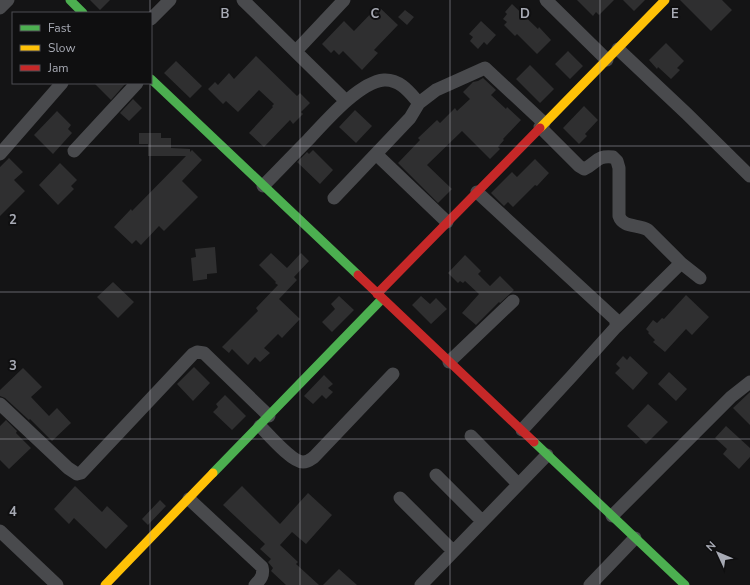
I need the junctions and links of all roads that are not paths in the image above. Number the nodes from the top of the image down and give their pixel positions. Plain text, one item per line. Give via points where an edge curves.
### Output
1 (8, 0) edge
2 (70, 0) edge
3 (170, 0) edge
4 (243, 0) edge
5 (344, 0) edge
6 (546, 0) edge
7 (665, 0) edge
8 (0, 8) edge
9 (82, 12) edge
10 (152, 18) edge
11 (618, 49) junction
12 (296, 51) junction
13 (607, 60) junction
14 (152, 80) edge
15 (61, 84) edge
16 (136, 84) edge
17 (346, 101) junction
18 (419, 103) junction
19 (542, 125) junction
20 (74, 151) dead end
21 (0, 154) edge
22 (376, 154) junction
23 (749, 175) edge
24 (263, 186) junction
25 (477, 192) junction
26 (334, 198) dead end
27 (447, 222) junction
28 (681, 263) junction
29 (700, 278) dead end
30 (379, 297) junction
31 (513, 301) dead end
32 (616, 327) junction
33 (449, 362) junction
34 (393, 374) dead end
35 (750, 382) edge
36 (0, 404) edge
37 (269, 416) junction
38 (260, 426) junction
39 (522, 430) junction
40 (471, 436) dead end
41 (547, 455) junction
42 (436, 475) dead end
43 (518, 484) junction
44 (400, 498) dead end
45 (189, 500) junction
46 (612, 516) junction
47 (482, 521) junction
48 (0, 531) edge
49 (635, 538) junction
50 (453, 551) junction
51 (57, 585) edge
52 (105, 585) edge
53 (255, 585) edge
54 (421, 585) edge
55 (590, 585) edge
56 (685, 585) edge

1 - 8 street
2 - 9 street
3 - 10 street
4 - 12 street
5 - 12 street
6 - 13 street
7 - 11 street
11 - 13 street
11 - 23 street
12 - 17 street
13 - 19 street
14 - 24 street
15 - 21 street
16 - 20 street
17 - 18 street via 367,86 384,80 401,84
17 - 24 street
18 - 19 street via 436,90 485,68
18 - 22 street via 410,118
19 - 25 street
19 - 28 street via 584,169 600,158 613,157 619,168 621,221 648,230
22 - 26 street
22 - 27 street
24 - 30 street
25 - 27 street
25 - 32 street via 612,315 616,320
27 - 30 street
28 - 29 street
28 - 32 street
30 - 33 street
30 - 37 street
31 - 33 street
32 - 39 street
33 - 39 street
34 - 38 street via 308,461 302,462 292,457
35 - 46 street via 731,397
36 - 37 street via 77,474 82,473 197,352 204,353
37 - 38 street
38 - 45 street
39 - 41 street
40 - 43 street
41 - 43 street
41 - 46 street
42 - 47 street
43 - 47 street
44 - 50 street
45 - 52 street
45 - 53 street via 262,567 264,572
46 - 49 street
47 - 50 street
48 - 51 street
49 - 55 street
49 - 56 street
50 - 54 street

